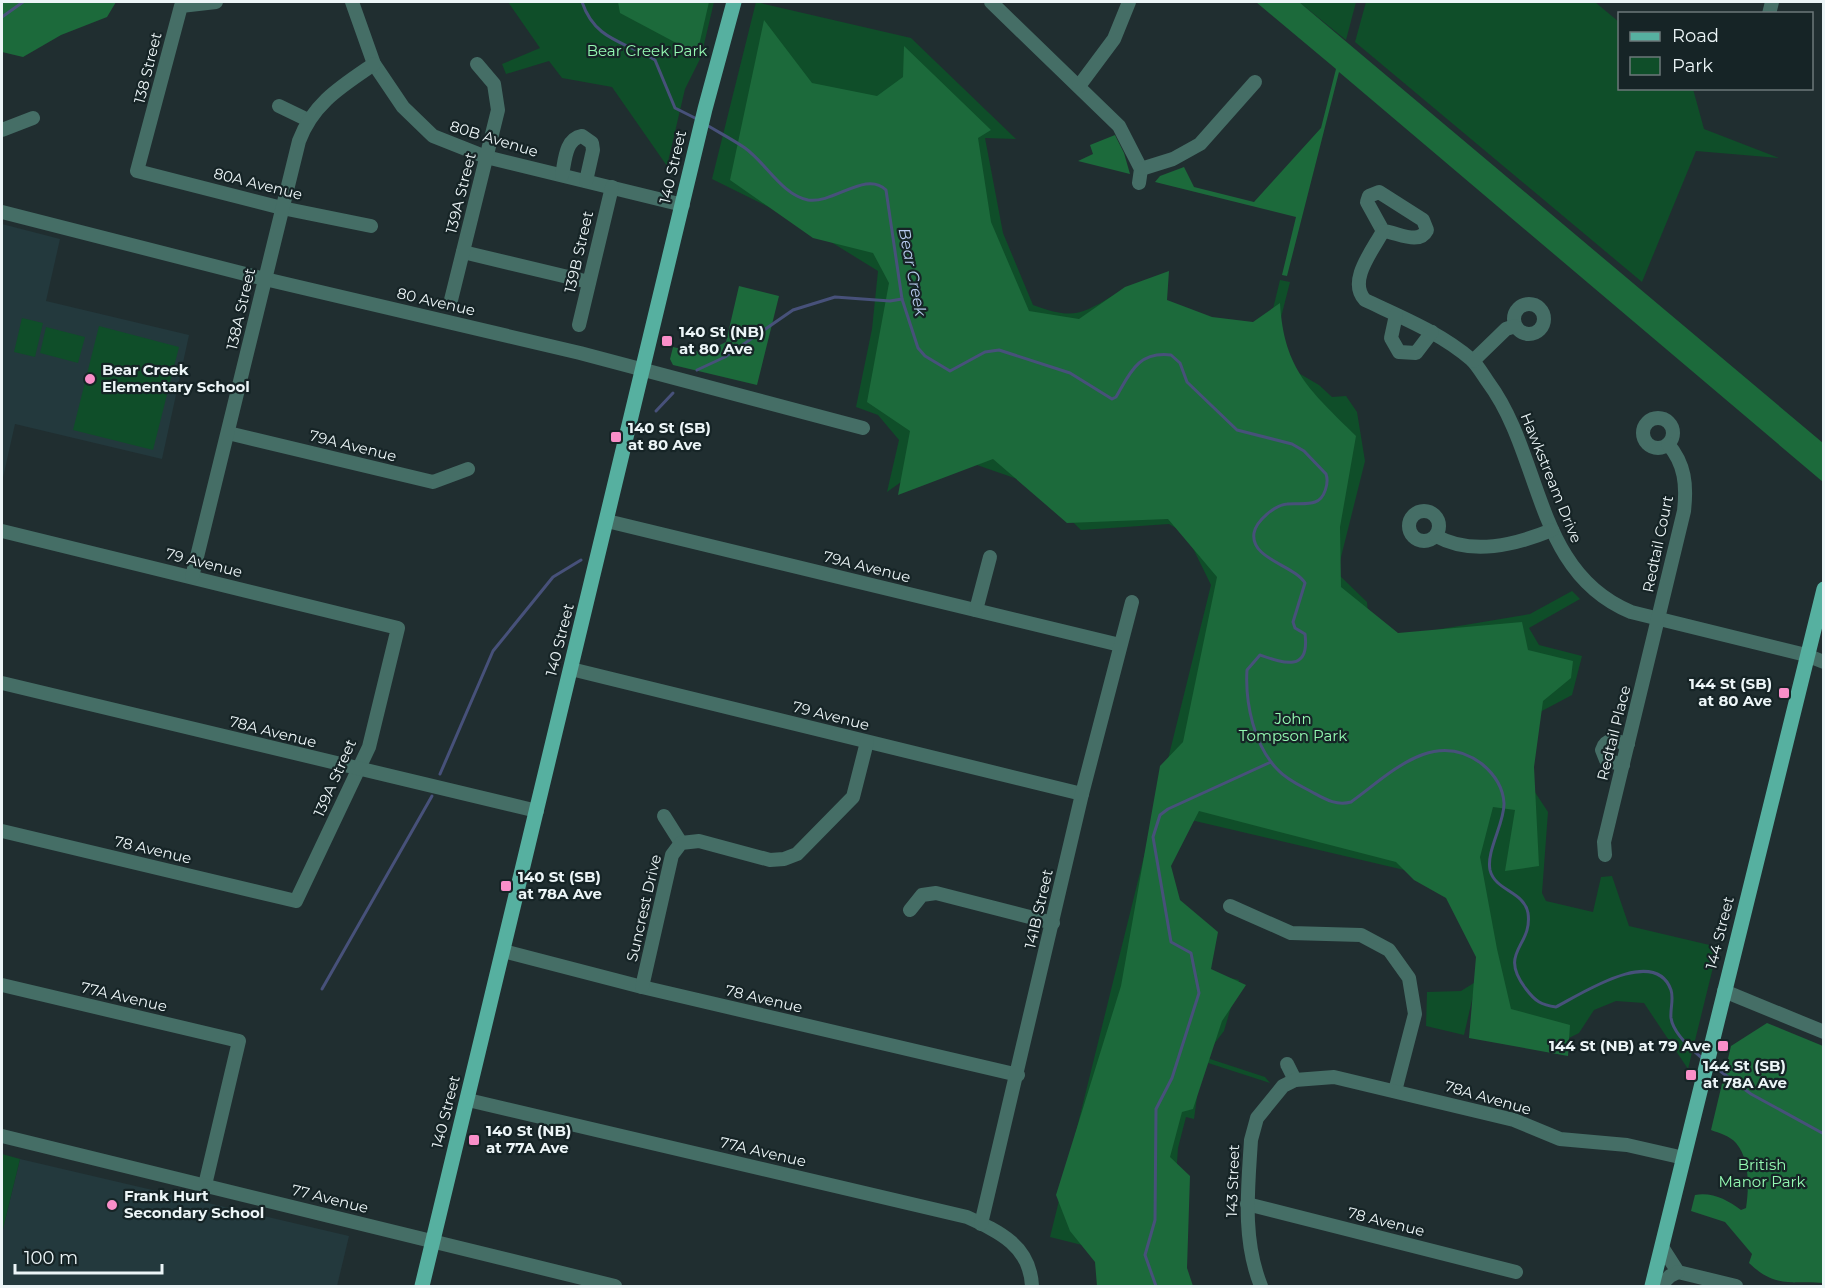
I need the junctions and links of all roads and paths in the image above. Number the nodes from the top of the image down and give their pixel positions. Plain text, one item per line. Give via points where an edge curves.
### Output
1 (216, 2) edge
2 (352, 2) edge
3 (734, 2) edge
4 (991, 2) edge
5 (1129, 2) edge
6 (374, 64) junction
7 (477, 64) dead end
8 (1255, 82) dead end
9 (1079, 86) junction
10 (279, 106) dead end
11 (33, 118) dead end
12 (308, 120) junction
13 (2, 130) edge
14 (486, 157) junction
15 (1141, 169) junction
16 (137, 171) joint
17 (562, 175) junction
18 (586, 181) junction
19 (1139, 183) dead end
20 (612, 187) junction
21 (683, 205) junction
22 (282, 208) junction
23 (2, 212) edge
24 (370, 226) dead end
25 (1383, 231) dead end
26 (464, 252) junction
27 (266, 279) junction
28 (589, 282) junction
29 (452, 300) dead end
30 (1396, 315) junction
31 (579, 325) dead end
32 (1515, 326) dead end
33 (1432, 332) junction
34 (1473, 361) junction
35 (643, 370) junction
36 (862, 428) dead end
37 (228, 433) junction
38 (1668, 444) dead end
39 (468, 469) dead end
40 (607, 521) junction
41 (1552, 530) junction
42 (2, 531) edge
43 (1436, 536) dead end
44 (990, 557) dead end
45 (192, 577) junction
46 (1824, 589) edge
47 (1132, 602) dead end
48 (976, 610) junction
49 (1658, 619) junction
50 (398, 628) joint
51 (1120, 645) junction
52 (1806, 655) junction
53 (1824, 662) edge
54 (571, 669) junction
55 (2, 683) edge
56 (867, 742) junction
57 (1628, 744) junction
58 (1623, 765) junction
59 (358, 769) junction
60 (1082, 794) junction
61 (537, 811) junction
62 (664, 816) dead end
63 (2, 831) edge
64 (681, 843) junction
65 (1605, 855) dead end
66 (296, 901) joint
67 (1230, 906) dead end
68 (910, 910) dead end
69 (1053, 923) junction
70 (503, 951) junction
71 (2, 985) edge
72 (642, 987) junction
73 (1724, 991) junction
74 (1824, 1032) edge
75 (1287, 1064) dead end
76 (1018, 1075) junction
77 (1289, 1083) junction
78 (1395, 1091) junction
79 (468, 1100) junction
80 (2, 1136) edge
81 (1684, 1158) junction
82 (206, 1185) junction
83 (1247, 1204) junction
84 (981, 1224) junction
85 (434, 1240) junction
86 (1662, 1247) junction
87 (561, 1272) junction
88 (1516, 1272) dead end
89 (1678, 1272) junction
90 (422, 1287) edge
91 (557, 1287) edge
92 (615, 1287) edge
93 (1032, 1287) edge
94 (1261, 1287) edge
95 (1652, 1287) edge
96 (1660, 1287) edge
97 (1736, 1287) edge

1 - 16 street, 138 Street via 181,6
2 - 6 street, 80B Avenue
3 - 21 main road, 140 Street
4 - 9 street
5 - 9 street via 1114,39
6 - 12 street, 138A Street via 336,89
6 - 14 street, 80B Avenue via 423,129 445,143
7 - 14 street, 139A Street via 494,84 498,110
8 - 15 street via 1200,144 1173,159
9 - 15 street via 1119,126
10 - 12 street
11 - 13 street
12 - 22 street, 138A Street via 295,153
14 - 17 street, 80B Avenue
14 - 26 street, 139A Street
15 - 19 street
16 - 22 street, 80A Avenue
17 - 18 street, 80B Avenue
17 - 18 street via 569,144 582,136 592,142 593,150
18 - 20 street, 80B Avenue
20 - 21 street, 80B Avenue
20 - 28 street, 139B Street
21 - 35 main road, 140 Street
22 - 24 street, 80A Avenue
22 - 27 street, 138A Street
23 - 27 street, 80 Avenue
25 - 30 street, Hawkstream Drive via 1357,282 1358,292 1365,300
26 - 28 street
26 - 29 street, 139A Street
27 - 35 street, 80 Avenue
27 - 37 street, 138A Street
28 - 31 street, 139B Street
30 - 33 street, Hawkstream Drive
30 - 33 street via 1391,338 1399,352 1416,352
32 - 34 street via 1506,329
33 - 34 street, Hawkstream Drive
34 - 41 street, Hawkstream Drive via 1504,406
35 - 36 street, 80 Avenue
35 - 40 main road, 140 Street
37 - 39 street, 79A Avenue via 433,482
37 - 45 street, 138A Street
38 - 49 street, Redtail Court via 1684,472 1686,493
40 - 48 street, 79A Avenue
40 - 54 main road, 140 Street
41 - 43 street via 1490,548 1453,545
41 - 49 street, Hawkstream Drive via 1566,558 1590,589 1613,605
42 - 45 street, 79 Avenue
44 - 48 street
45 - 50 street, 79 Avenue
46 - 52 main road, 144 Street
47 - 51 street, 141B Street
48 - 51 street, 79A Avenue
49 - 52 street, Hawkstream Drive
49 - 57 street, Redtail Place
50 - 59 street, 139A Street via 369,747
51 - 60 street, 141B Street
52 - 53 street
52 - 73 main road, 144 Street
54 - 56 street, 79 Avenue
54 - 61 main road, 140 Street
55 - 59 street, 78A Avenue
56 - 60 street, 79 Avenue
56 - 64 street, Suncrest Drive via 853,797 796,854 770,860 699,841
57 - 58 street, Redtail Place
57 - 58 street via 1612,740 1602,750 1606,760
58 - 65 street, Redtail Place
59 - 61 street, 78A Avenue
59 - 66 street, 139A Street
60 - 69 street, 141B Street
61 - 70 main road, 140 Street
62 - 64 street
63 - 66 street, 78 Avenue
64 - 72 street, Suncrest Drive via 672,855
67 - 78 street via 1291,933 1361,935 1389,950 1410,978 1415,1014
68 - 69 street via 922,895 936,893
69 - 76 street, 141B Street
70 - 72 street, 78 Avenue
70 - 79 main road, 140 Street
71 - 82 street, 77A Avenue via 239,1041
72 - 76 street, 78 Avenue
73 - 74 street
73 - 81 main road, 144 Street
75 - 77 street
76 - 84 street, 141B Street
77 - 78 street, 78A Avenue via 1334,1077
77 - 83 street, 143 Street via 1263,1109 1253,1128
78 - 81 street, 78A Avenue via 1514,1120 1560,1139 1627,1145
79 - 84 street, 77A Avenue via 966,1217
79 - 85 main road, 140 Street
80 - 82 street, 77 Avenue
81 - 86 main road, 144 Street
82 - 85 street, 77 Avenue
83 - 88 street, 78 Avenue
83 - 94 street, 143 Street via 1250,1249
84 - 93 street, 77A Avenue via 1017,1248 1031,1271
85 - 87 street, 77 Avenue
85 - 90 main road, 140 Street
86 - 89 street
86 - 95 main road, 144 Street
87 - 91 street
87 - 92 street, 77 Avenue
89 - 96 street
89 - 97 street

